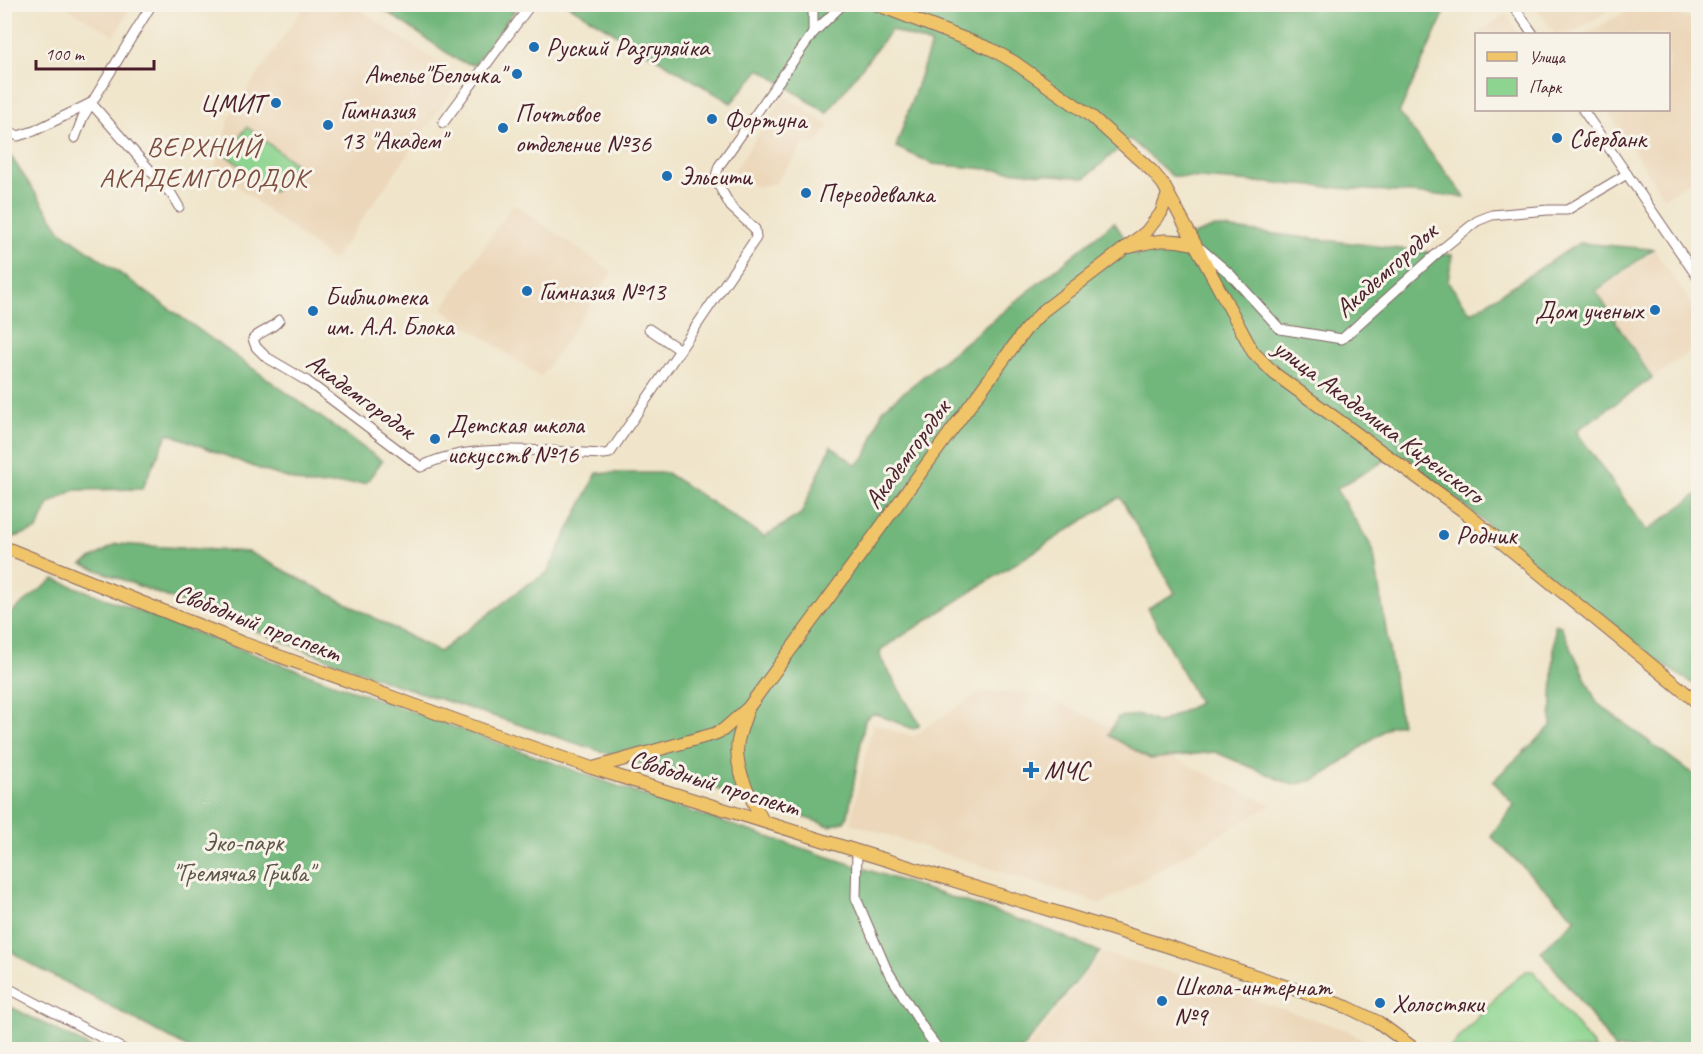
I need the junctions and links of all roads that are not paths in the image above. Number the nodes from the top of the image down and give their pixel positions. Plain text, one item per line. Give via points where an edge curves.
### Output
1 (152, 4) edge
2 (531, 4) edge
3 (813, 4) edge
4 (843, 4) edge
5 (875, 4) edge
6 (1512, 4) edge
7 (813, 33) junction
8 (1532, 33) edge
9 (91, 103) junction
10 (1584, 111) edge
11 (443, 123) dead end
12 (4, 128) edge
13 (75, 138) dead end
14 (1627, 174) junction
15 (1168, 194) junction
16 (179, 207) dead end
17 (1194, 244) junction
18 (1125, 249) junction
19 (1698, 278) edge
20 (279, 320) dead end
21 (649, 329) dead end
22 (680, 350) junction
23 (4, 547) edge
24 (1698, 703) edge
25 (748, 708) junction
26 (592, 768) junction
27 (763, 821) junction
28 (857, 851) junction
29 (4, 986) edge
30 (1415, 1049) edge
31 (125, 1050) edge
32 (939, 1050) edge

1 - 9 street
2 - 11 street
3 - 7 street
4 - 7 street, Академгородок
5 - 15 main road, улица Академика Киренского via 991,49 1014,62 1092,117 1152,171
6 - 8 street
7 - 22 street, Академгородок via 719,166 715,179 730,207 755,228 756,238
9 - 12 street via 18,136
9 - 13 street
9 - 16 street
10 - 14 street
14 - 17 street, Академгородок via 1567,210 1492,215 1477,221 1342,339 1280,329 1230,274
14 - 19 street
15 - 17 main road, улица Академика Киренского
15 - 18 main road, Академгородок via 1161,213
17 - 18 main road via 1163,240
17 - 24 main road, улица Академика Киренского via 1253,352 1275,374 1462,510
18 - 25 main road, Академгородок via 1043,311 1026,329
20 - 22 street, Академгородок via 253,339 260,352 307,381 422,467 433,460 481,450 610,453
21 - 22 street
23 - 26 main road, Свободный проспект via 243,643
25 - 26 main road via 714,734
25 - 27 main road via 737,743 740,771
26 - 27 main road, Свободный проспект
27 - 28 main road, Свободный проспект
28 - 30 main road, Свободный проспект via 1170,947 1347,1007 1378,1022
28 - 32 street via 856,898 886,969
29 - 31 street

